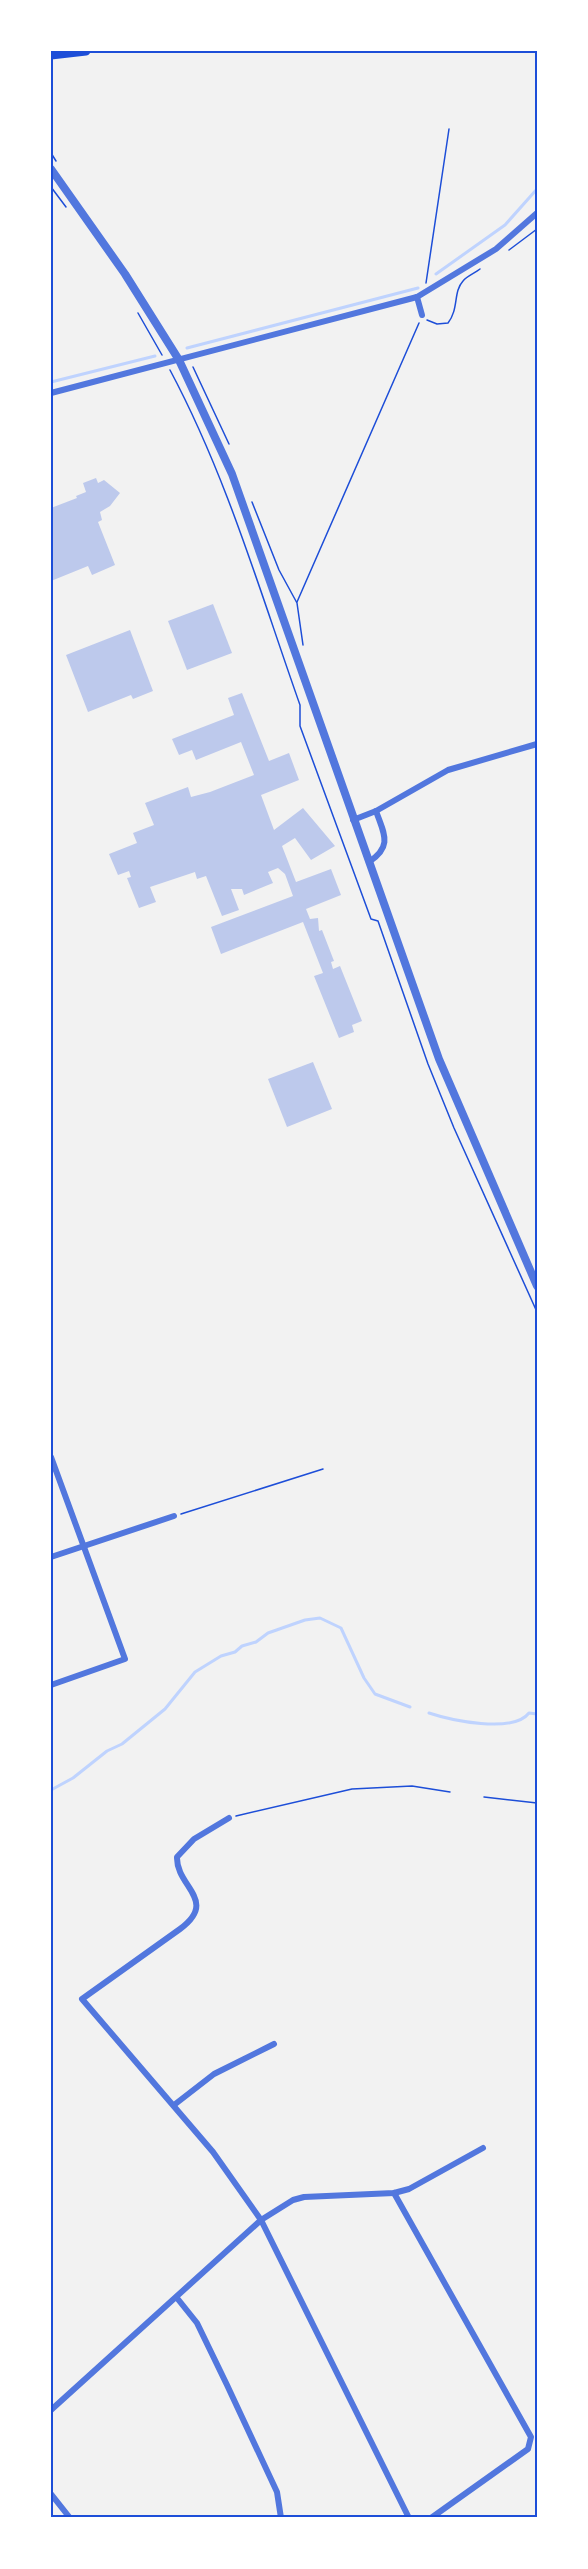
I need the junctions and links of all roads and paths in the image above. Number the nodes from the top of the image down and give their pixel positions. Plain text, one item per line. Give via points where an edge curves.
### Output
1 (86, 51) edge
2 (51, 55) edge
3 (449, 129) dead end
4 (51, 169) edge
5 (51, 187) edge
6 (67, 209) dead end
7 (537, 213) edge
8 (537, 229) edge
9 (505, 252) dead end
10 (488, 264) dead end
11 (424, 293) junction
12 (417, 297) junction
13 (133, 304) dead end
14 (422, 315) junction
15 (179, 360) junction
16 (167, 363) junction
17 (51, 393) edge
18 (297, 603) dead end
19 (537, 744) edge
20 (376, 811) junction
21 (353, 820) junction
22 (369, 862) junction
23 (537, 1286) edge
24 (537, 1312) edge
25 (51, 1457) edge
26 (323, 1468) dead end
27 (174, 1516) joint
28 (85, 1545) junction
29 (51, 1557) edge
30 (51, 1685) edge
31 (450, 1792) dead end
32 (484, 1797) dead end
33 (537, 1803) edge
34 (229, 1818) joint
35 (274, 2044) dead end
36 (174, 2104) junction
37 (483, 2148) dead end
38 (394, 2193) junction
39 (261, 2220) junction
40 (177, 2298) junction
41 (51, 2410) edge
42 (51, 2494) edge
43 (70, 2518) edge
44 (281, 2518) edge
45 (409, 2518) edge
46 (431, 2518) edge

1 - 2 main road
3 - 11 path
4 - 15 street via 125,274
5 - 6 path
7 - 11 street via 496,249
8 - 9 path
10 - 14 path via 462,281 448,323 428,321
11 - 12 street
12 - 14 street
12 - 15 street
13 - 16 path
14 - 18 path
15 - 16 street
15 - 21 street via 232,474
16 - 17 street
16 - 24 path via 204,438 239,526 300,705 300,726 371,919 378,921 453,1128
19 - 20 street via 448,770
20 - 21 street
20 - 22 street via 385,843 381,854
21 - 22 street
22 - 23 street via 440,1059
25 - 28 street
26 - 27 path
27 - 28 street
28 - 29 street
28 - 30 street via 125,1659
31 - 34 path via 411,1786 352,1789
32 - 33 path
34 - 36 street via 194,1839 177,1857 180,1873 196,1899 194,1915 82,1999
35 - 36 street via 214,2074
36 - 39 street
37 - 38 street via 409,2189
38 - 39 street via 293,2200
38 - 46 street via 531,2437 528,2449
39 - 40 street
39 - 45 street
40 - 41 street
40 - 44 street via 197,2323 231,2394 277,2492
42 - 43 street

